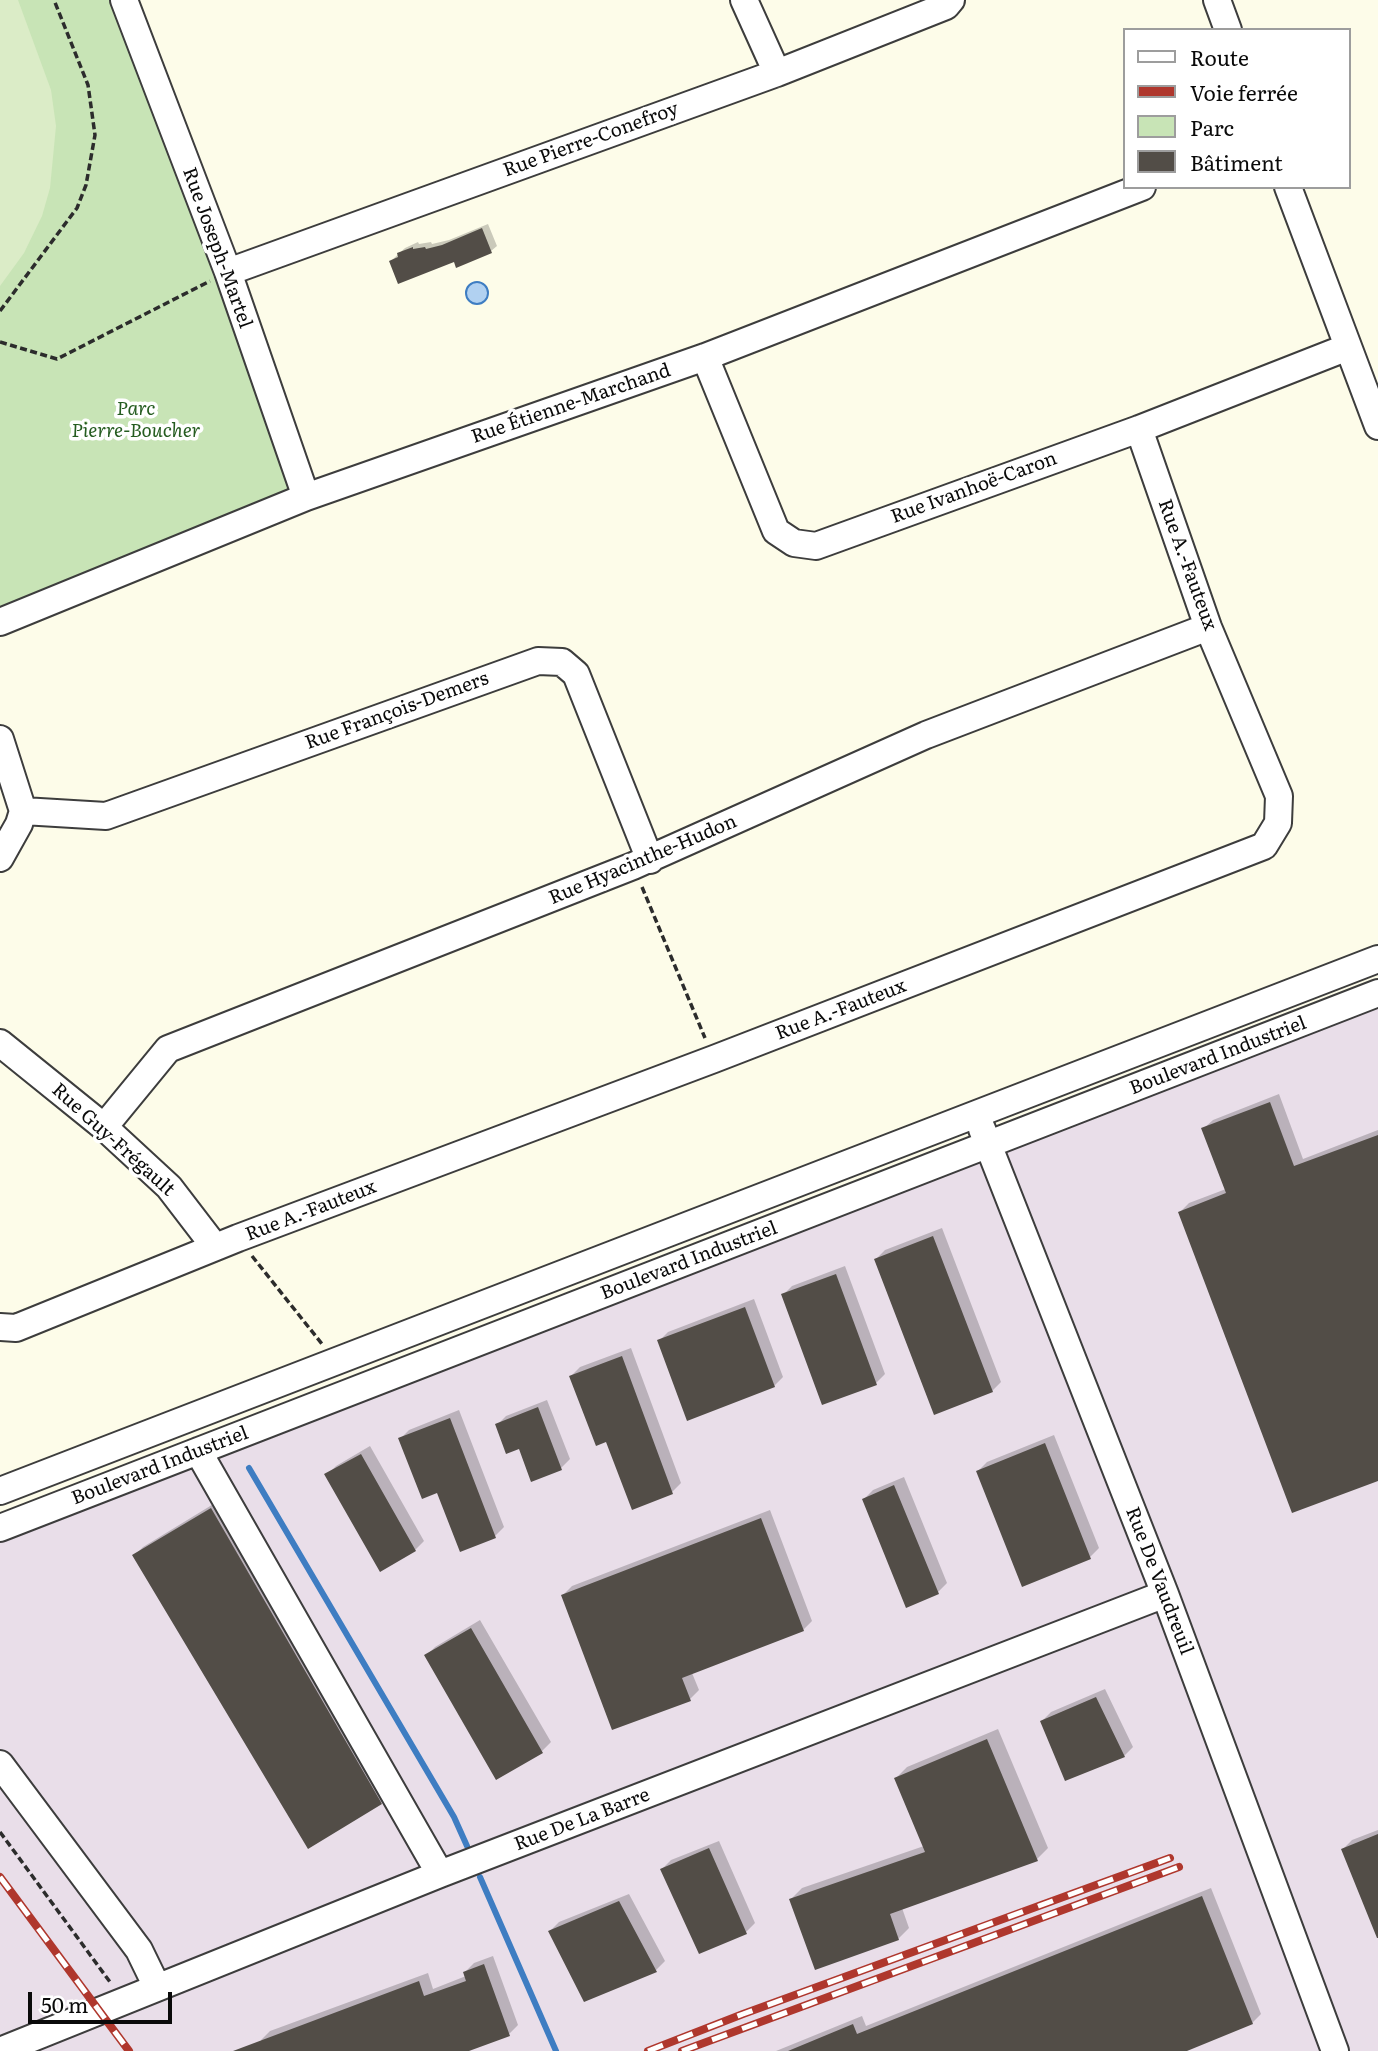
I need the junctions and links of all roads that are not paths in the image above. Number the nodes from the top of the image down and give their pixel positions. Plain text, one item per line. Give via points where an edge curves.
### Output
1 (124, 0) edge
2 (744, 0) edge
3 (951, 0) edge
4 (1217, 0) edge
5 (1227, 28) edge
6 (777, 73) junction
7 (1137, 189) edge
8 (1289, 189) edge
9 (228, 272) junction
10 (1348, 347) junction
11 (705, 357) junction
12 (1378, 426) edge
13 (1139, 429) junction
14 (306, 498) junction
15 (0, 622) edge
16 (1208, 627) junction
17 (0, 739) edge
18 (23, 811) junction
19 (0, 858) edge
20 (641, 863) junction
21 (1378, 959) edge
22 (1378, 993) edge
23 (0, 1043) edge
24 (977, 1114) junction
25 (104, 1127) junction
26 (988, 1145) junction
27 (803, 1181) junction
28 (729, 1210) junction
29 (813, 1213) junction
30 (741, 1241) junction
31 (227, 1242) junction
32 (614, 1254) junction
33 (623, 1286) junction
34 (440, 1321) junction
35 (0, 1327) edge
36 (451, 1353) junction
37 (274, 1386) junction
38 (197, 1415) junction
39 (286, 1417) junction
40 (204, 1449) junction
41 (0, 1491) edge
42 (0, 1528) edge
43 (1165, 1594) junction
44 (0, 1764) edge
45 (440, 1874) junction
46 (157, 1987) junction
47 (0, 2051) edge
48 (1335, 2051) edge

1 - 9 street, Rue Joseph-Martel
2 - 6 street
3 - 6 street, Rue Pierre-Conefroy via 946,6
4 - 5 street
6 - 9 street, Rue Pierre-Conefroy
7 - 11 street, Rue Étienne-Marchand
8 - 10 street
9 - 14 street, Rue Joseph-Martel
10 - 12 street
10 - 13 street, Rue Ivanhoë-Caron
11 - 13 street, Rue Ivanhoë-Caron via 776,531 794,543 817,546
11 - 14 street, Rue Étienne-Marchand
13 - 16 street, Rue A.-Fauteux
14 - 15 street, Rue Étienne-Marchand
16 - 20 street, Rue Hyacinthe-Hudon via 926,735
16 - 31 street, Rue A.-Fauteux via 1279,796 1278,822 1264,846
17 - 18 street
18 - 19 street
18 - 20 street, Rue François-Demers via 106,816 538,661 562,662 576,674
20 - 25 street, Rue Hyacinthe-Hudon via 168,1049
21 - 24 street, Boulevard Industriel
22 - 26 street, Boulevard Industriel
23 - 25 street, Rue Guy-Frégault
24 - 26 street, Rue De Vaudreuil
24 - 27 street, Boulevard Industriel
25 - 31 street, Rue Guy-Frégault
26 - 29 street, Boulevard Industriel
26 - 43 street, Rue De Vaudreuil
27 - 28 street, Boulevard Industriel
27 - 29 street
28 - 30 street
28 - 32 street, Boulevard Industriel
29 - 30 street, Boulevard Industriel
30 - 33 street, Boulevard Industriel
31 - 35 street, Rue A.-Fauteux via 16,1328
32 - 33 street
32 - 34 street, Boulevard Industriel
33 - 36 street, Boulevard Industriel
34 - 36 street
34 - 37 street, Boulevard Industriel
36 - 39 street, Boulevard Industriel
37 - 38 street, Boulevard Industriel
37 - 39 street
38 - 40 street
38 - 41 street, Boulevard Industriel
39 - 40 street, Boulevard Industriel
40 - 42 street, Boulevard Industriel
40 - 45 street
43 - 45 street, Rue De La Barre
43 - 48 street, Rue De Vaudreuil
44 - 46 street via 139,1950
45 - 46 street, Rue De La Barre
46 - 47 street, Rue De La Barre

